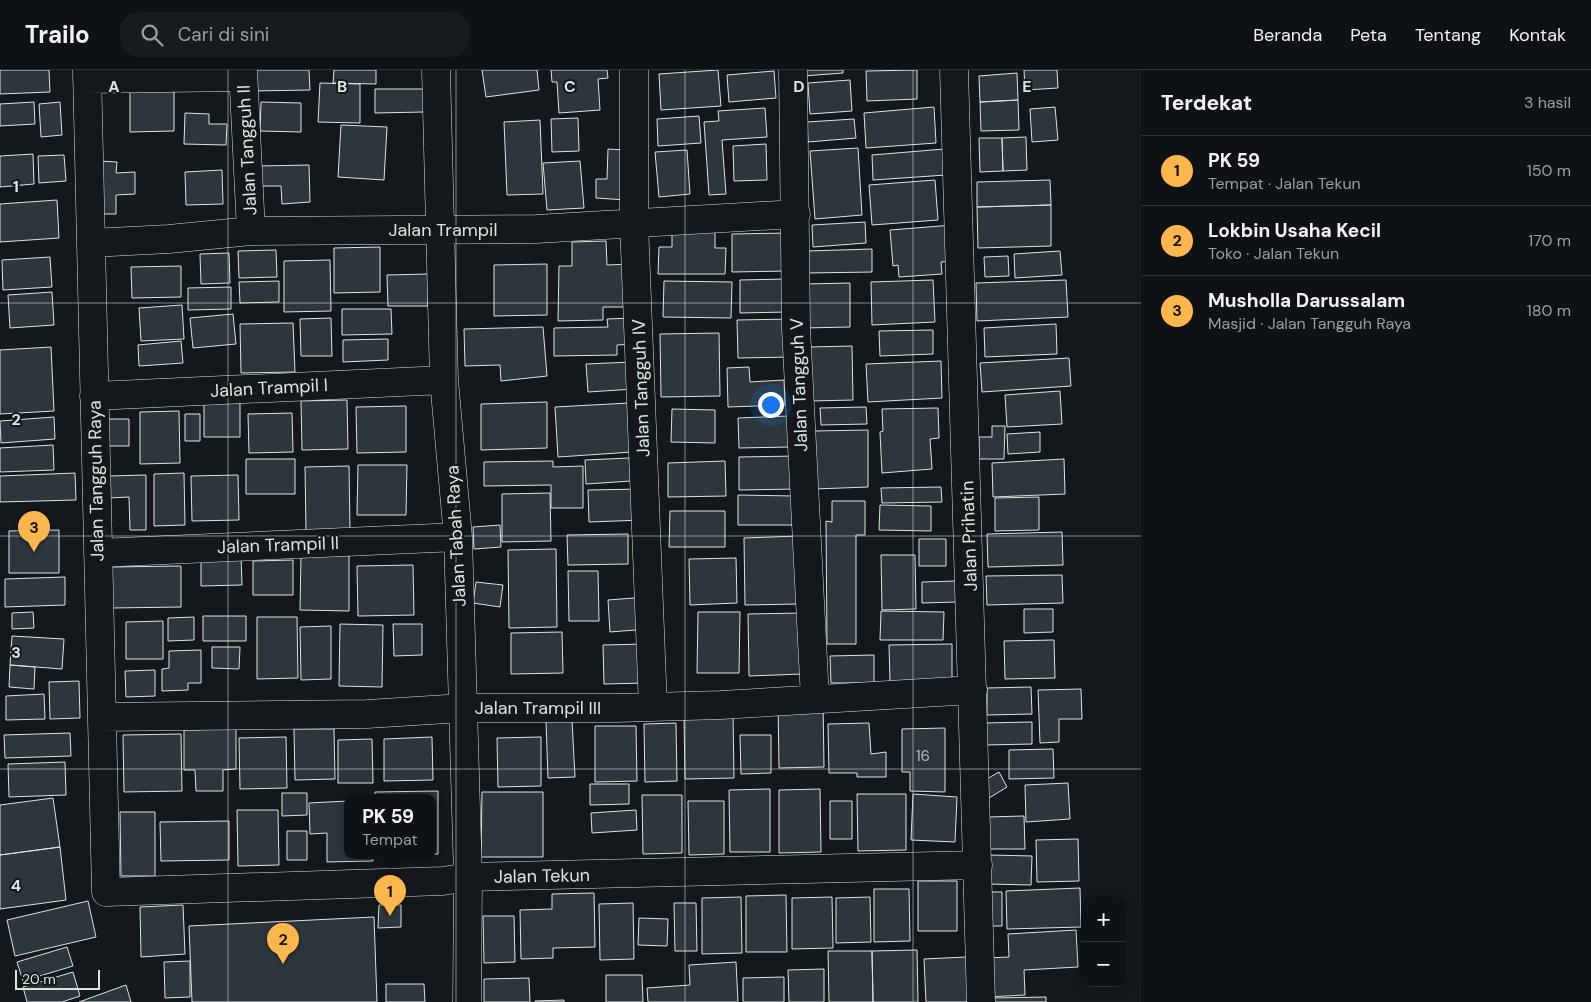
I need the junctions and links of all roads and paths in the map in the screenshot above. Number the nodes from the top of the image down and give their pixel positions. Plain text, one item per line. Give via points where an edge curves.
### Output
1 (436, 70) edge
2 (634, 70) edge
3 (793, 70) edge
4 (954, 70) edge
5 (243, 73) edge
6 (87, 74) edge
7 (796, 214) junction
8 (634, 223) junction
9 (440, 230) junction
10 (251, 231) junction
11 (90, 243) junction
12 (444, 380) junction
13 (94, 396) junction
14 (458, 537) junction
15 (98, 553) junction
16 (974, 690) junction
17 (815, 699) junction
18 (653, 707) junction
19 (463, 708) junction
20 (102, 717) junction
21 (978, 865) junction
22 (468, 877) junction
23 (106, 892) joint
24 (467, 1002) edge
25 (981, 1002) edge

1 - 9 street, Jalan Tabah Raya
2 - 8 street, Jalan Tangguh IV
3 - 7 street, Jalan Tangguh V
4 - 16 street, Jalan Prihatin
5 - 6 street
5 - 10 street, Jalan Tangguh II
6 - 11 street, Jalan Tangguh Raya
7 - 8 street, Jalan Trampil
7 - 17 street, Jalan Tangguh V via 796,328
8 - 9 street, Jalan Trampil
8 - 18 street, Jalan Tangguh IV
9 - 10 street, Jalan Trampil
9 - 12 street, Jalan Tabah Raya
10 - 11 street, Jalan Trampil
11 - 13 street, Jalan Tangguh Raya
12 - 13 street, Jalan Trampil I
12 - 14 street, Jalan Tabah Raya
13 - 15 street, Jalan Tangguh Raya
14 - 15 street, Jalan Trampil II
14 - 19 street, Jalan Tabah Raya
15 - 20 street, Jalan Tangguh Raya
16 - 17 street, Jalan Trampil III
16 - 21 street, Jalan Prihatin
17 - 18 street, Jalan Trampil III
18 - 19 street, Jalan Trampil III
19 - 20 street, Jalan Trampil III via 367,714
19 - 22 street, Jalan Tabah Raya
20 - 23 street, Jalan Tangguh Raya
21 - 22 street, Jalan Tekun
21 - 25 street, Jalan Prihatin
22 - 23 street, Jalan Tekun via 443,881
22 - 24 street, Jalan Tabah Raya

